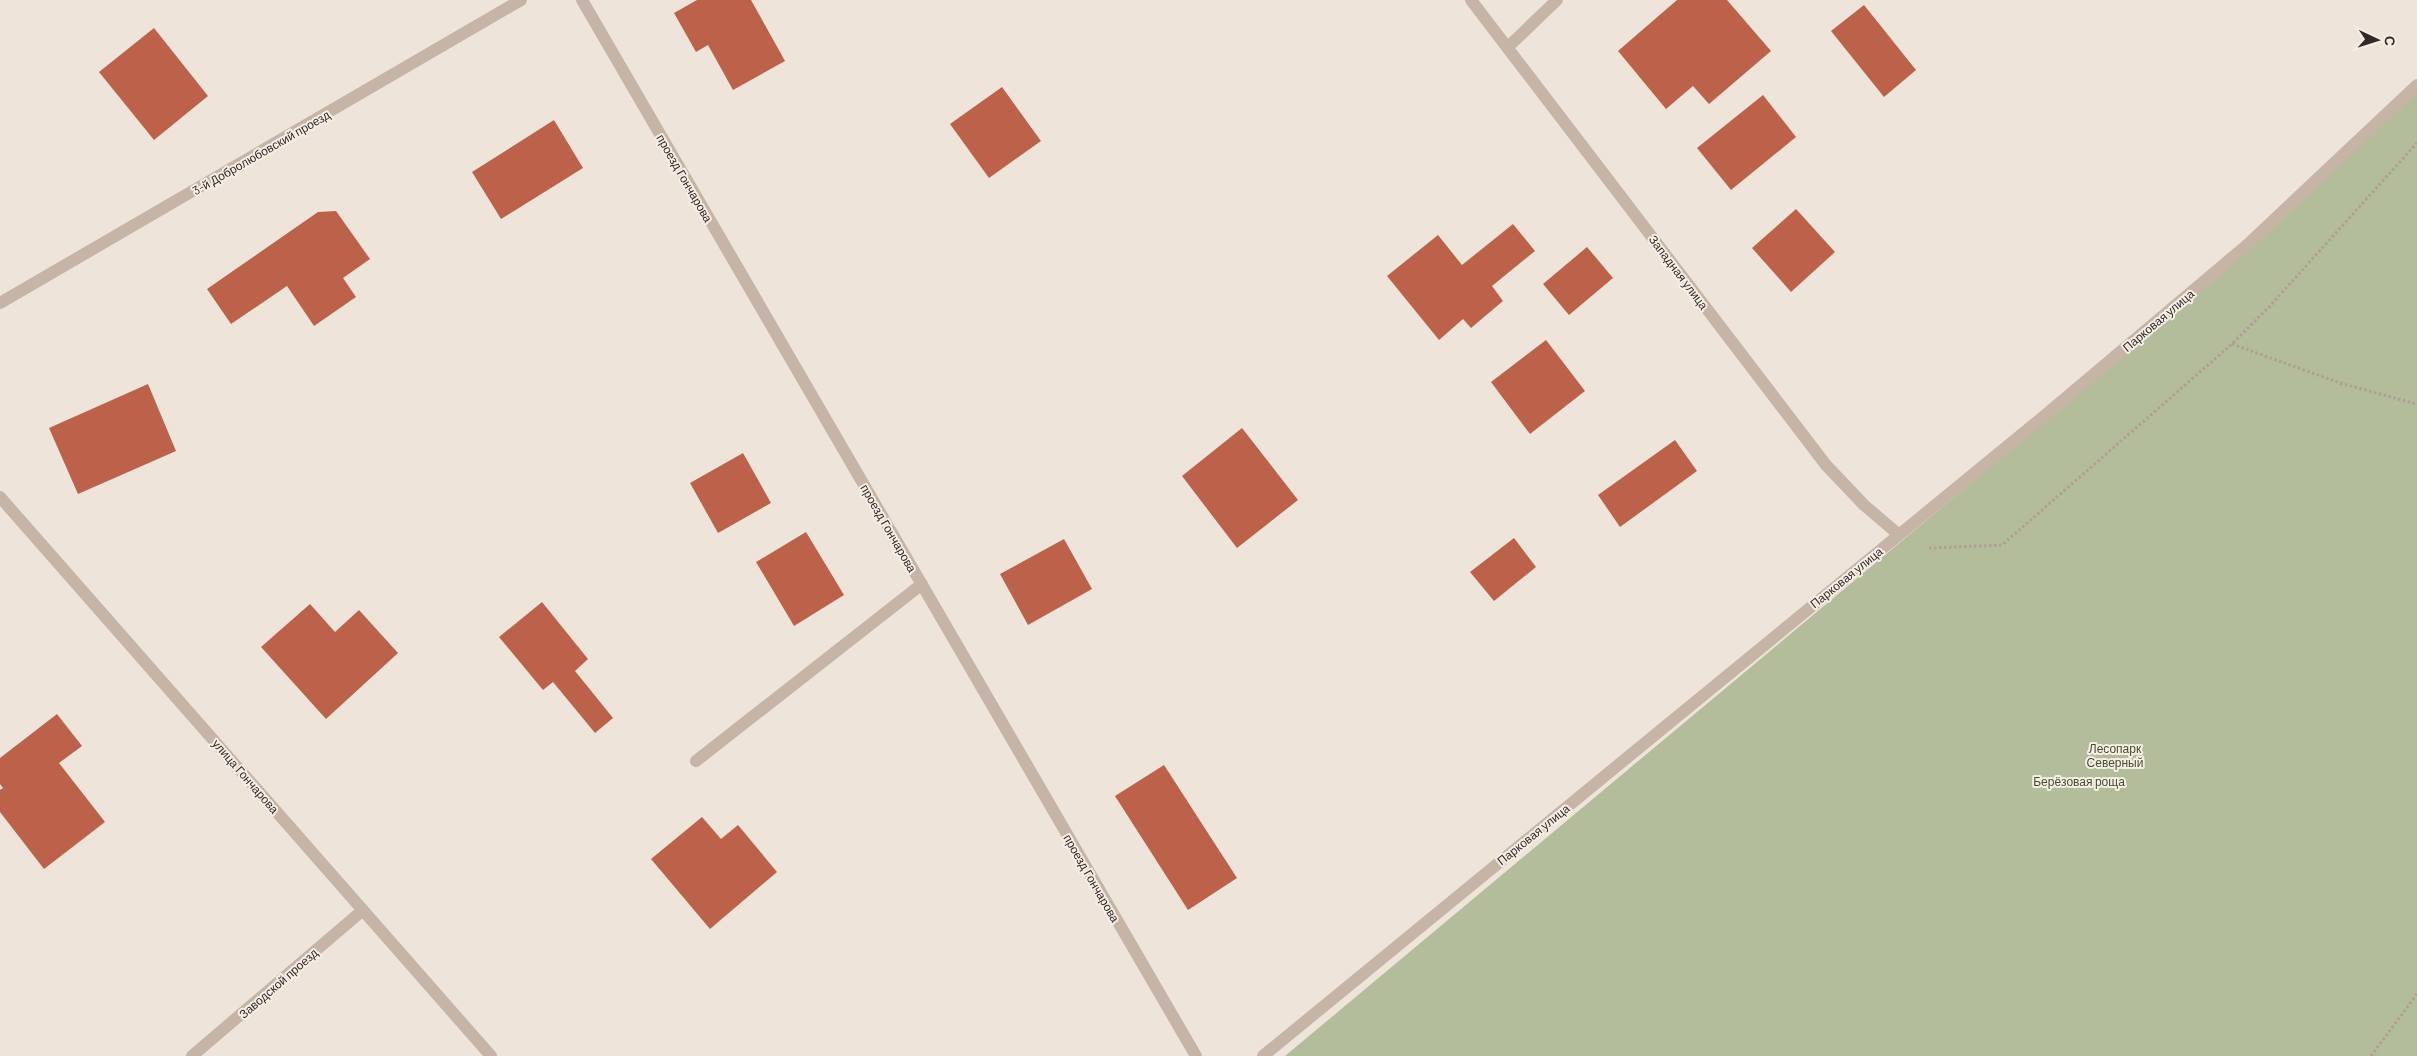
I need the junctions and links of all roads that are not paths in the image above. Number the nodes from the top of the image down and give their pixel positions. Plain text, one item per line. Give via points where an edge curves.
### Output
1 (521, 0) edge
2 (582, 0) edge
3 (1471, 0) edge
4 (1557, 0) edge
5 (1508, 47) junction
6 (2417, 85) edge
7 (0, 303) edge
8 (0, 497) edge
9 (1898, 534) junction
10 (922, 584) junction
11 (696, 761) dead end
12 (363, 910) junction
13 (192, 1056) edge
14 (491, 1056) edge
15 (1196, 1056) edge
16 (1263, 1056) edge

1 - 7 street, 3-й Добролюбовский проезд
2 - 10 street, проезд Гончарова
3 - 5 street, Западная улица
4 - 5 street
5 - 9 street, Западная улица via 1826,465 1864,505
6 - 9 street, Парковая улица via 2247,245
8 - 12 street, улица Гончарова
9 - 16 street, Парковая улица
10 - 11 street
10 - 15 street, проезд Гончарова
12 - 13 street, Заводской проезд
12 - 14 street, улица Гончарова

